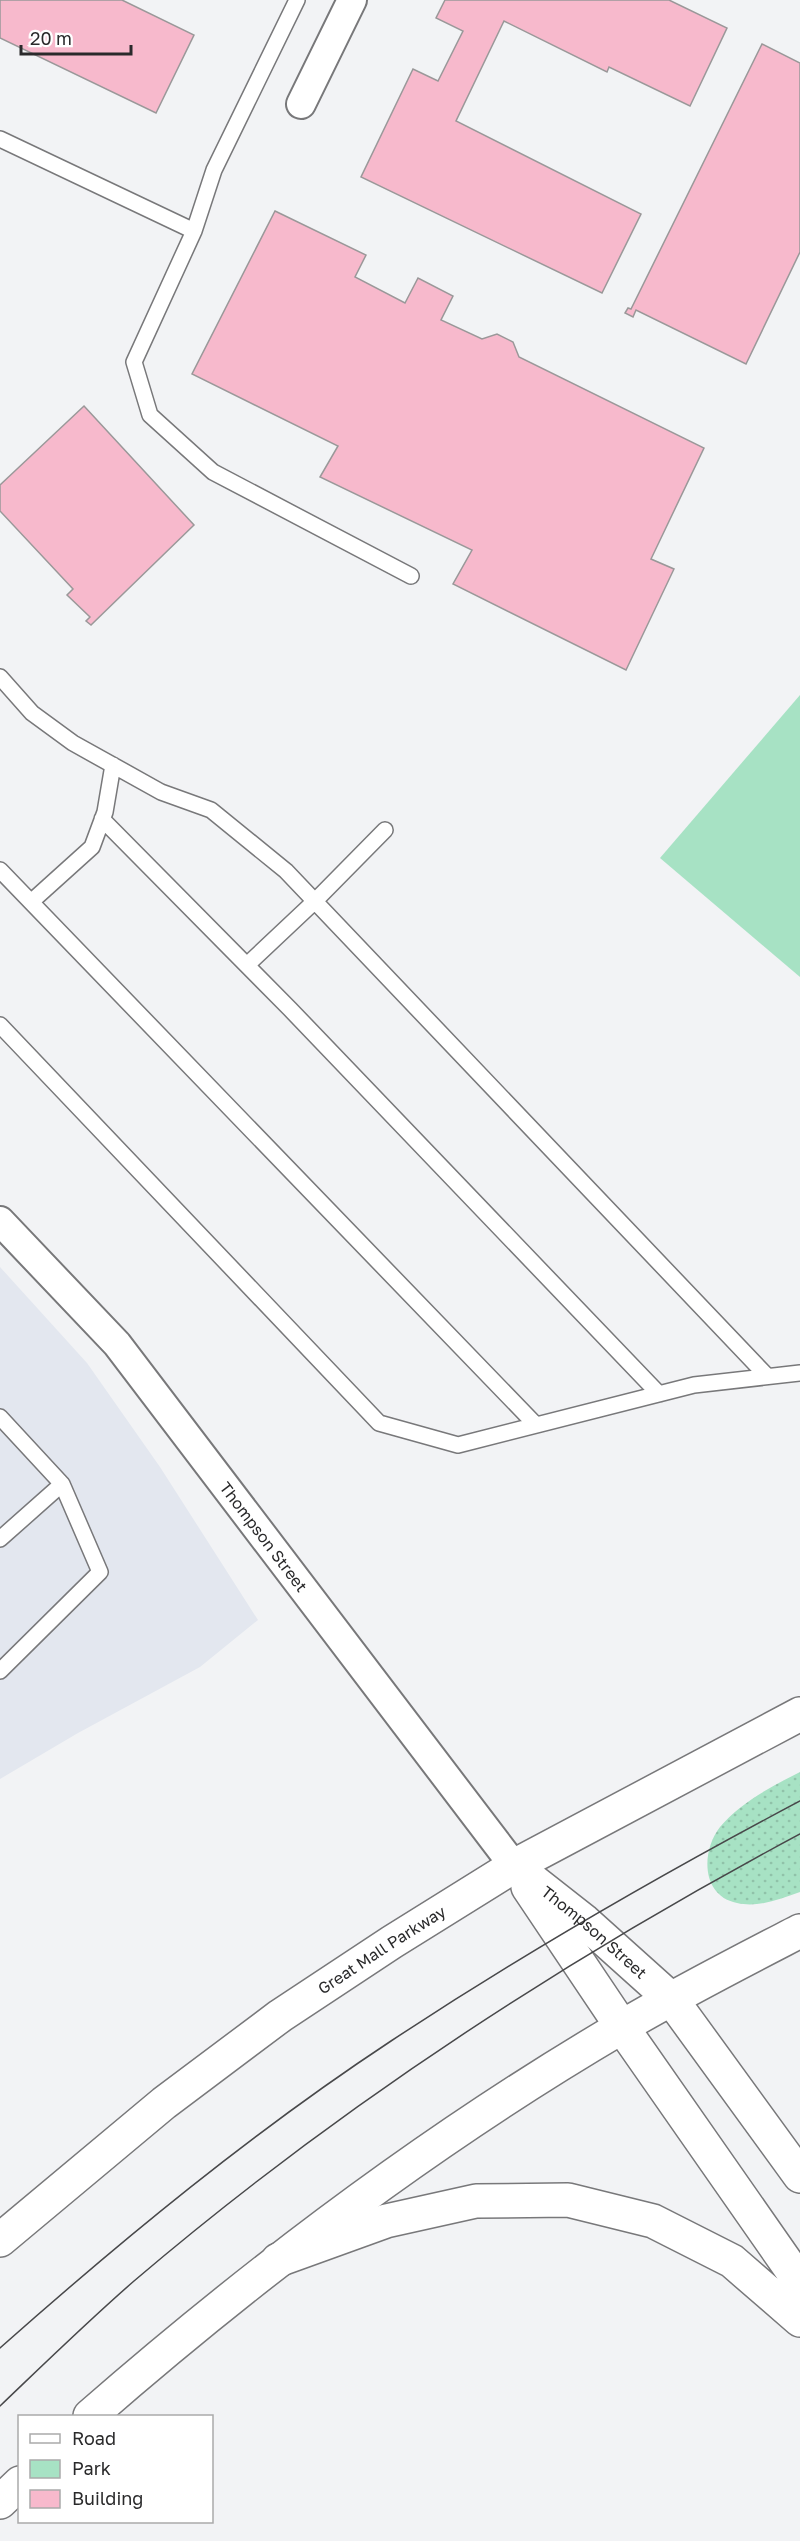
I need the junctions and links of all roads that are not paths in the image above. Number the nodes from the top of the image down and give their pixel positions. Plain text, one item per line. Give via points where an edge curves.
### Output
1 (297, 0) edge
2 (351, 0) edge
3 (301, 104) dead end
4 (0, 139) edge
5 (194, 231) junction
6 (411, 576) dead end
7 (0, 677) edge
8 (113, 765) junction
9 (102, 819) junction
10 (385, 830) dead end
11 (0, 870) edge
12 (315, 901) junction
13 (31, 902) junction
14 (247, 965) junction
15 (0, 1025) edge
16 (0, 1221) edge
17 (800, 1373) edge
18 (766, 1375) junction
19 (660, 1394) junction
20 (0, 1417) edge
21 (535, 1424) junction
22 (62, 1484) junction
23 (0, 1539) edge
24 (0, 1671) edge
25 (800, 1714) edge
26 (514, 1866) junction
27 (800, 1931) edge
28 (672, 2000) junction
29 (622, 2026) junction
30 (800, 2176) edge
31 (0, 2240) edge
32 (278, 2260) junction
33 (800, 2282) edge
34 (800, 2320) edge
35 (91, 2415) edge
36 (18, 2485) edge
37 (0, 2502) edge

1 - 5 lane via 214,170
2 - 3 street
4 - 5 lane
5 - 6 lane via 134,362 150,416 213,472
7 - 8 lane via 32,713 73,743
8 - 9 lane
8 - 12 lane via 161,792 211,810 286,871
9 - 13 lane via 92,847
9 - 14 lane
10 - 12 lane
11 - 13 lane
12 - 14 lane
12 - 18 lane
13 - 21 lane
14 - 19 lane
15 - 21 lane via 379,1423 458,1445
16 - 26 street, Thompson Street via 117,1344
17 - 18 lane
18 - 19 lane
19 - 21 lane
20 - 22 lane
22 - 23 lane
22 - 24 lane via 100,1572
25 - 26 main road, Great Mall Parkway
26 - 28 main road, Thompson Street via 584,1921
26 - 29 main road, Thompson Street
26 - 31 main road, Great Mall Parkway via 280,2016 164,2103
27 - 28 main road
28 - 29 main road
28 - 30 main road, Thompson Street
29 - 32 main road via 398,2170
29 - 33 main road, Thompson Street
32 - 34 main road via 386,2221 476,2201 568,2200 654,2221 732,2261
32 - 35 main road
36 - 37 main road

